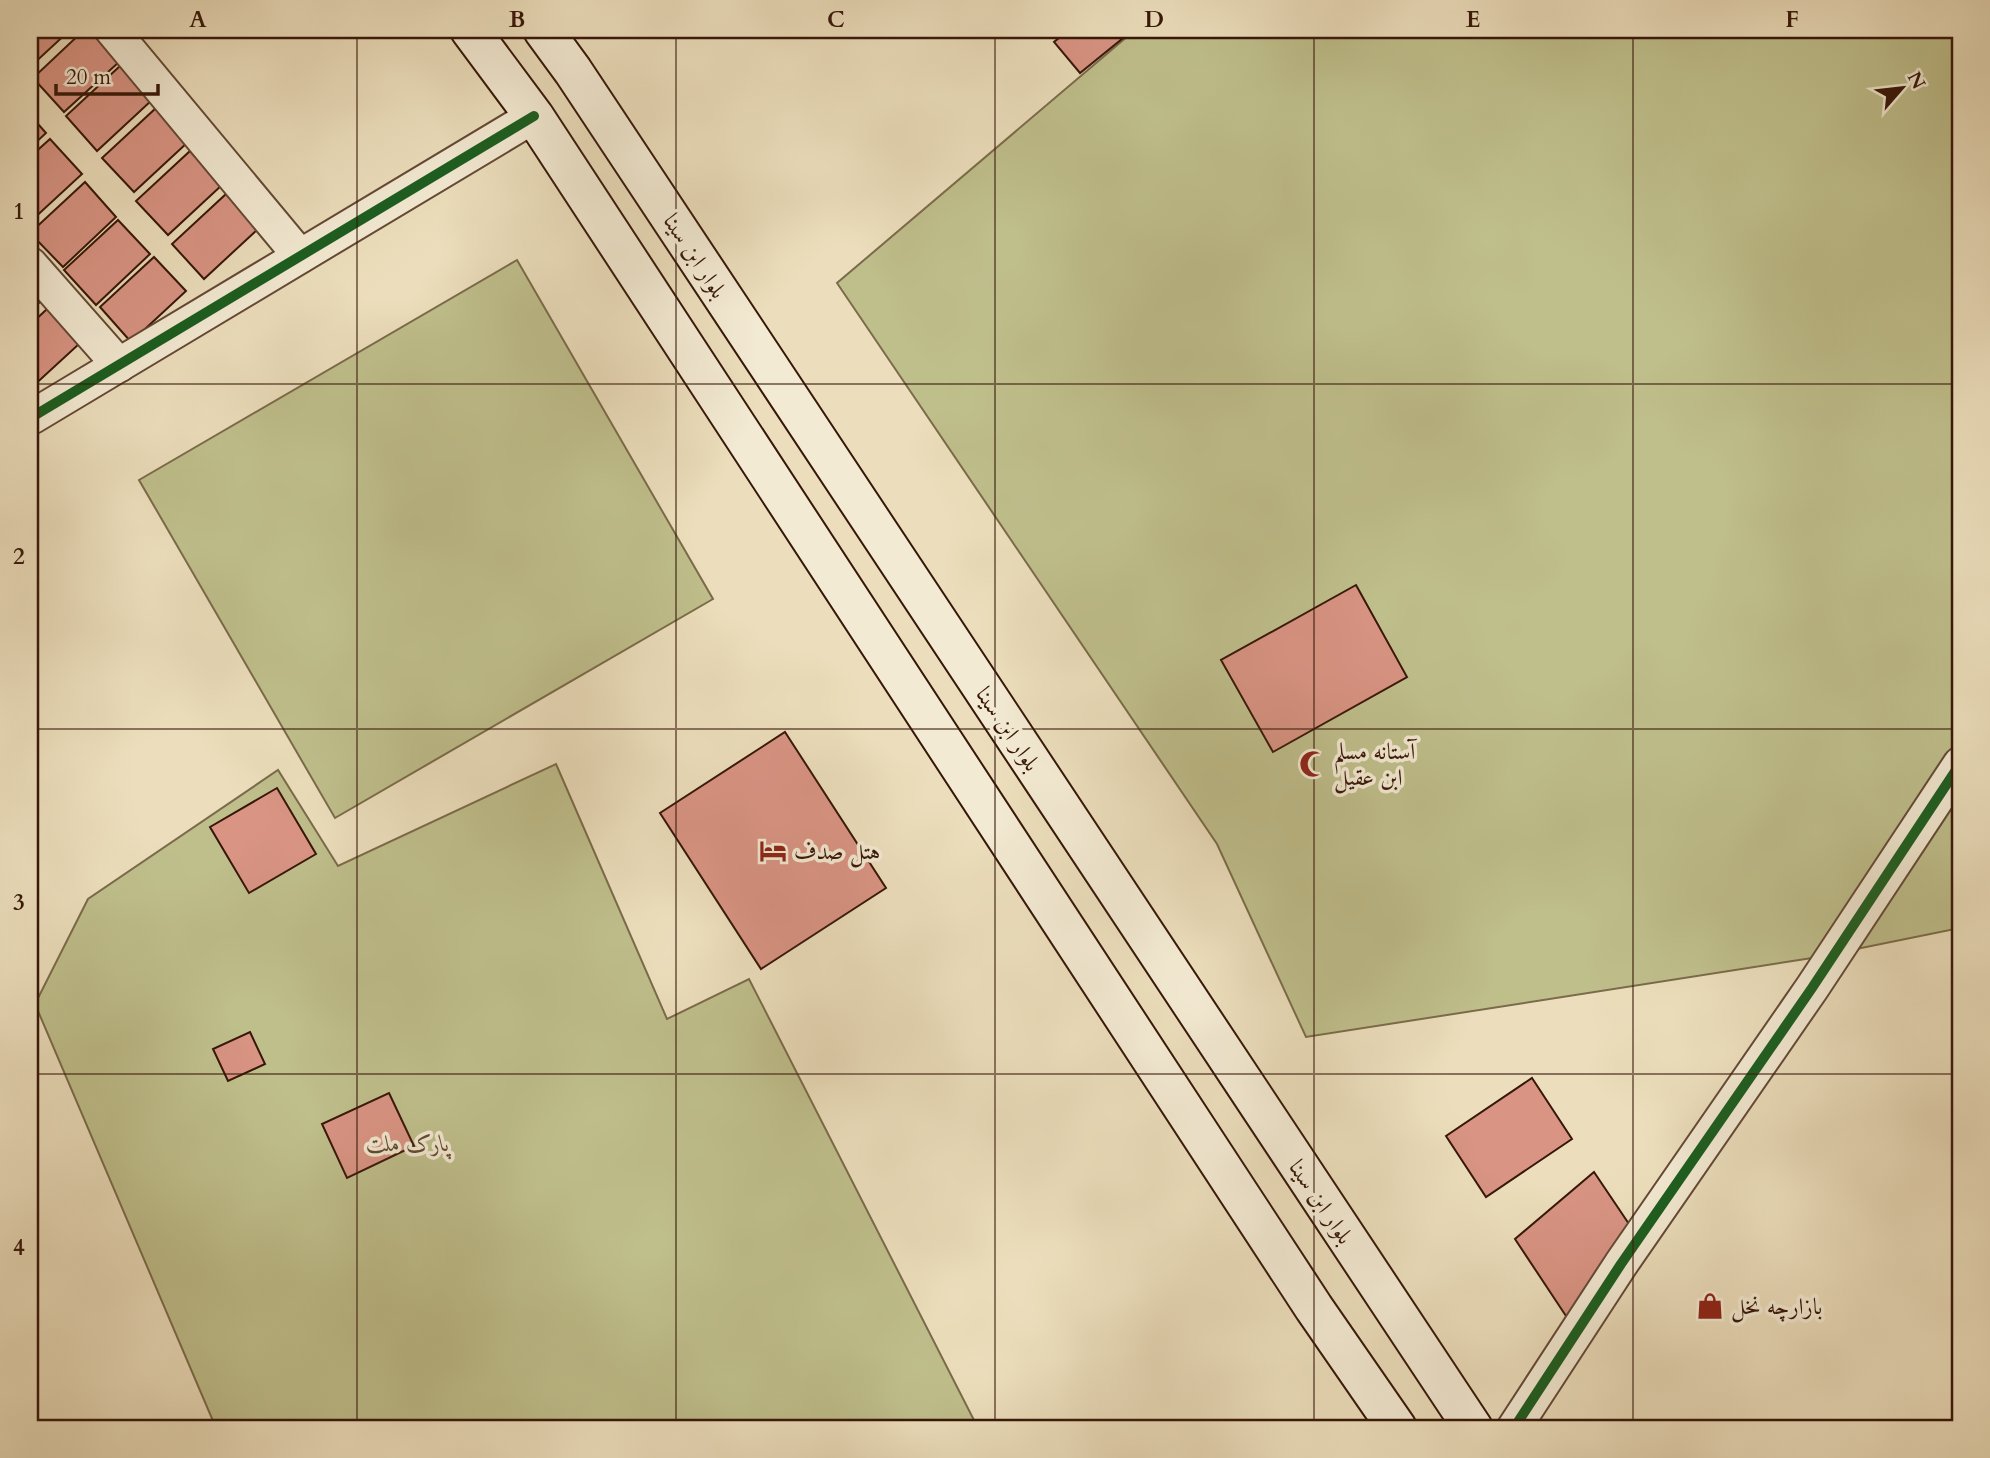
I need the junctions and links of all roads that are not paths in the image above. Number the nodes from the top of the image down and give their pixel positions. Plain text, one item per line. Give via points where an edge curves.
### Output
1 (113, 30) edge
2 (470, 30) edge
3 (543, 30) edge
4 (534, 116) junction
5 (300, 256) junction
6 (30, 264) edge
7 (119, 365) junction
8 (32, 416) dead end
9 (1960, 764) edge
10 (1397, 1428) edge
11 (1473, 1428) edge
12 (1514, 1428) edge

1 - 5 street
2 - 4 main road
3 - 11 main road, بلوار ابن سینا
4 - 5 street
4 - 10 main road
5 - 7 street
6 - 7 street
7 - 8 street
9 - 12 street

